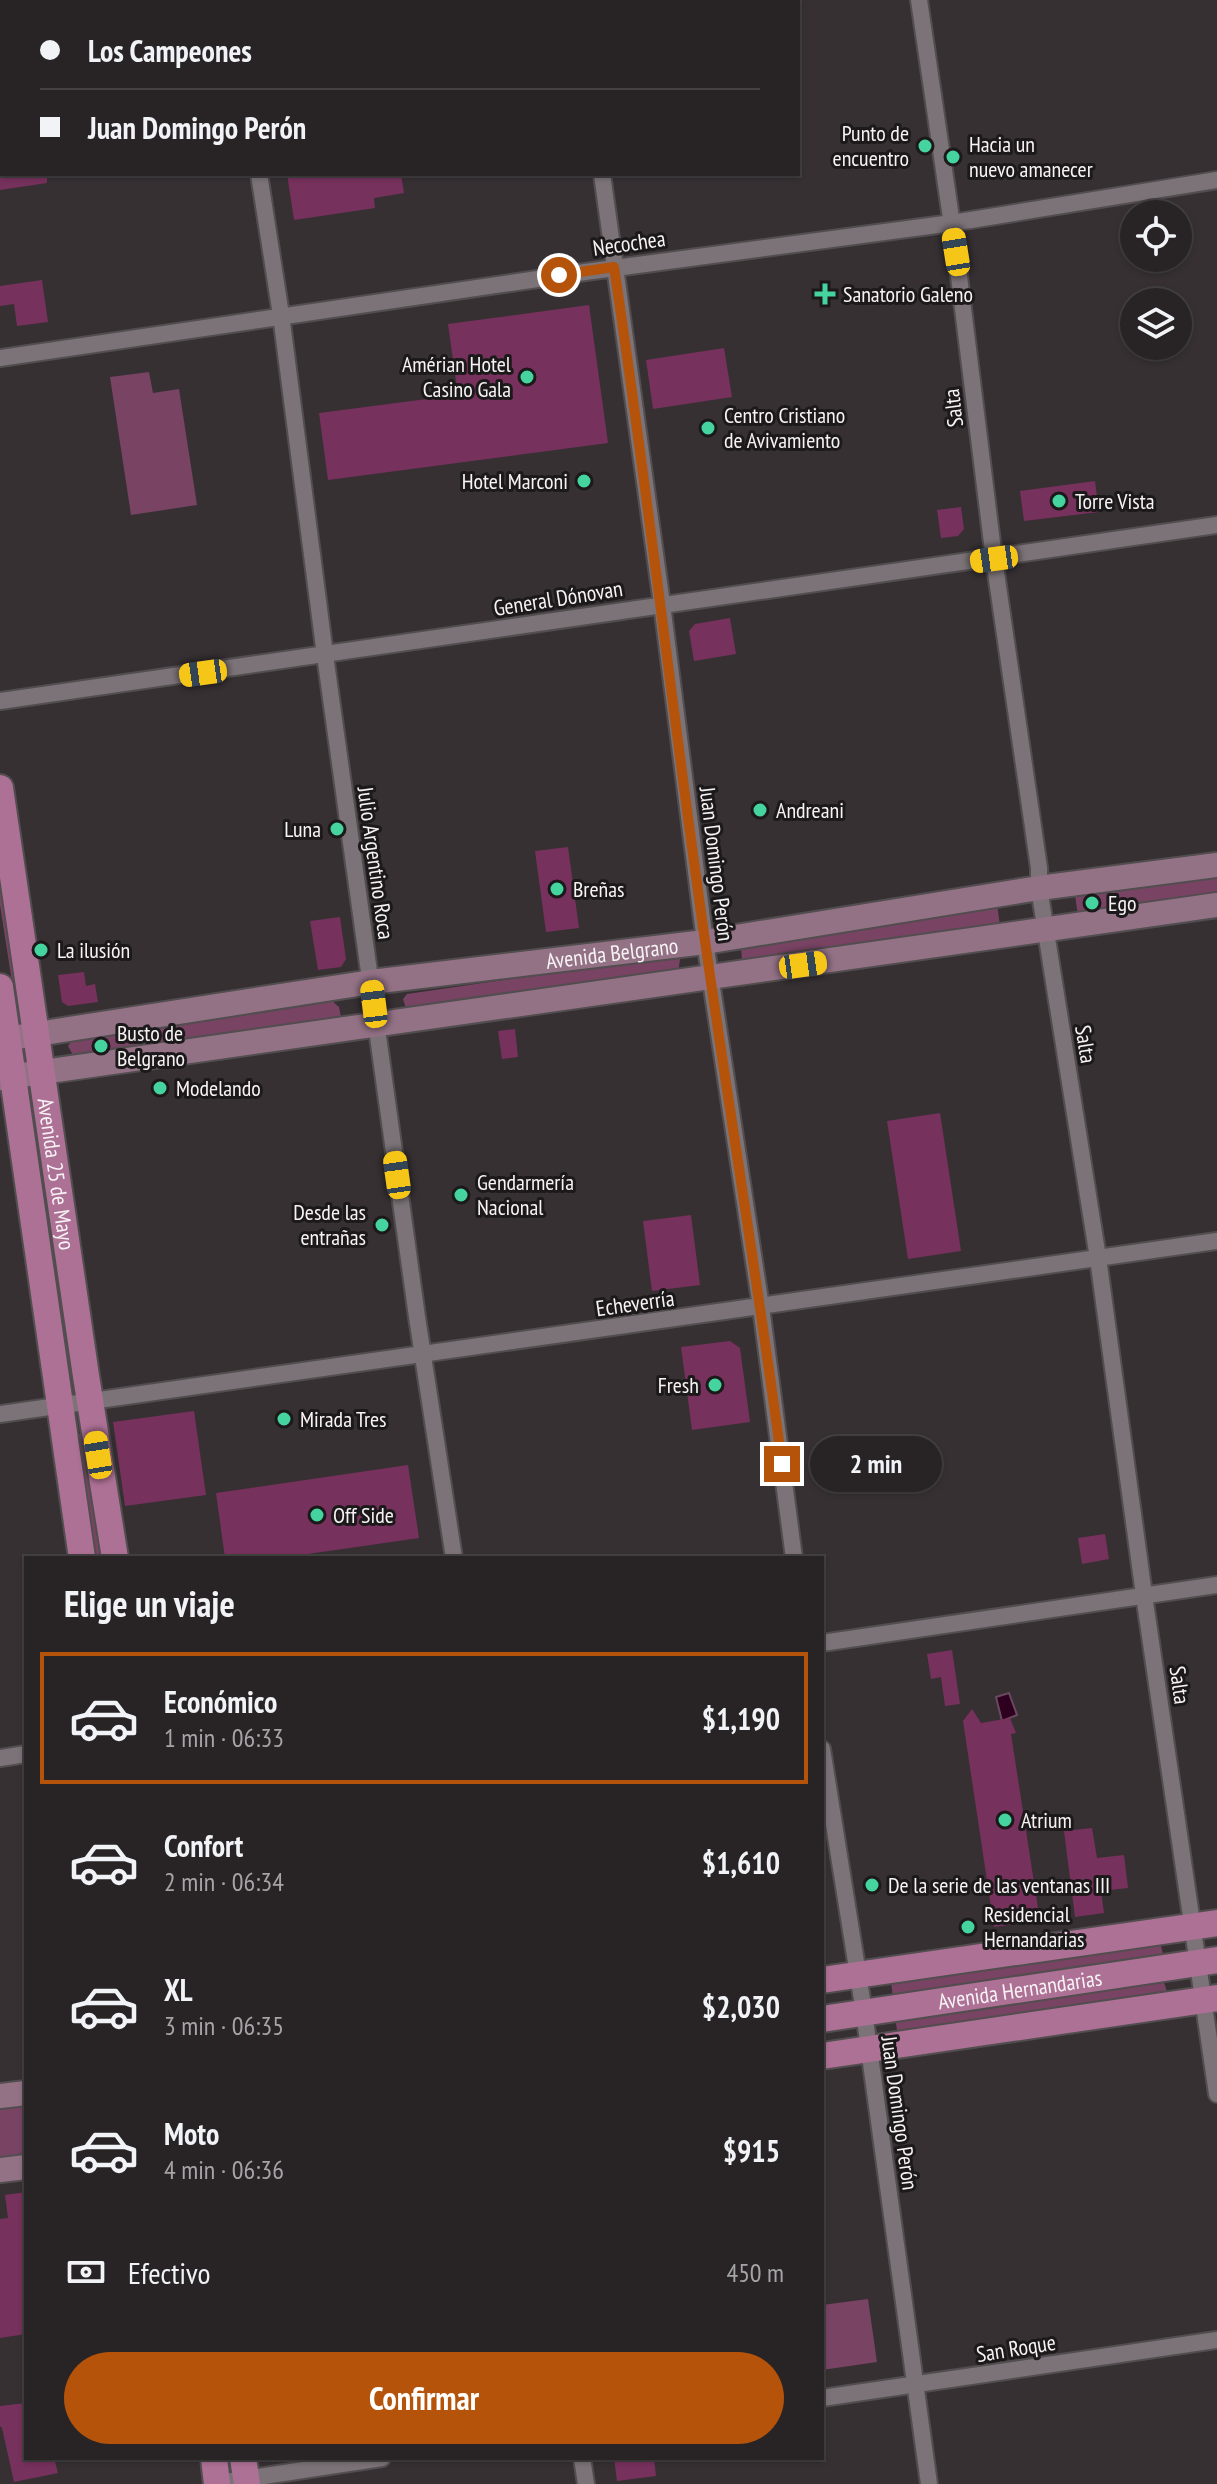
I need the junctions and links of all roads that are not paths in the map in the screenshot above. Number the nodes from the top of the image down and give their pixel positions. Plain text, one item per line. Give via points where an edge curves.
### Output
1 (919, 0) edge
2 (259, 176) edge
3 (602, 176) edge
4 (1217, 180) edge
5 (952, 223) junction
6 (614, 267) junction
7 (281, 315) junction
8 (0, 358) edge
9 (1217, 525) edge
10 (994, 559) junction
11 (662, 604) junction
12 (325, 655) junction
13 (0, 701) edge
14 (0, 788) edge
15 (1217, 865) edge
16 (1039, 888) junction
17 (1217, 905) edge
18 (1046, 930) junction
19 (705, 942) junction
20 (711, 978) junction
21 (371, 982) junction
22 (0, 987) edge
23 (376, 1025) junction
24 (36, 1034) junction
25 (4, 1039) edge
26 (42, 1071) junction
27 (6, 1078) edge
28 (1217, 1241) edge
29 (1098, 1258) junction
30 (761, 1307) junction
31 (422, 1355) junction
32 (89, 1401) junction
33 (59, 1406) junction
34 (0, 1414) edge
35 (82, 1556) edge
36 (115, 1556) edge
37 (454, 1556) edge
38 (794, 1556) edge
39 (1217, 1585) edge
40 (1144, 1595) junction
41 (824, 1643) edge
42 (24, 1754) edge
43 (0, 1758) edge
44 (824, 1762) edge
45 (1205, 1925) edge
46 (1208, 1962) edge
47 (858, 1974) junction
48 (824, 1980) edge
49 (1210, 1999) edge
50 (864, 2012) junction
51 (824, 2019) edge
52 (868, 2049) junction
53 (824, 2056) edge
54 (24, 2093) edge
55 (1217, 2094) edge
56 (0, 2096) edge
57 (24, 2167) edge
58 (0, 2170) edge
59 (1217, 2340) edge
60 (915, 2386) junction
61 (824, 2398) edge
62 (214, 2460) edge
63 (364, 2460) edge
64 (582, 2460) edge
65 (246, 2473) edge
66 (215, 2484) edge
67 (586, 2484) edge
68 (929, 2484) edge

1 - 5 street, Salta
2 - 7 street, Julio Argentino Roca
3 - 6 street, Juan Domingo Perón
4 - 5 street, Necochea
5 - 6 street, Necochea
5 - 10 street, Salta
6 - 7 street, Necochea
6 - 11 street, Juan Domingo Perón
7 - 8 street, Necochea
7 - 12 street, Julio Argentino Roca
9 - 10 street, General Dónovan
10 - 11 street, General Dónovan
10 - 16 street, Salta
11 - 12 street, General Dónovan
11 - 19 street, Juan Domingo Perón
12 - 13 street, General Dónovan
12 - 21 street, Julio Argentino Roca
14 - 24 main road, Avenida 25 de Mayo
15 - 16 main road, Avenida Belgrano
16 - 18 street, Salta
16 - 19 main road, Avenida Belgrano
17 - 18 main road, Avenida Belgrano
18 - 20 main road, Avenida Belgrano
18 - 29 street, Salta
19 - 20 street, Juan Domingo Perón
19 - 21 main road, Avenida Belgrano
20 - 23 main road, Avenida Belgrano
20 - 30 street, Juan Domingo Perón
21 - 23 street, Julio Argentino Roca
21 - 24 main road, Avenida Belgrano
22 - 25 main road, Avenida 25 de Mayo
23 - 26 main road, Avenida Belgrano
23 - 31 street, Julio Argentino Roca
24 - 25 main road, Avenida Belgrano
24 - 26 main road, Avenida 25 de Mayo
25 - 27 main road, Avenida 25 de Mayo
26 - 27 main road, Avenida Belgrano
26 - 32 main road, Avenida 25 de Mayo
27 - 33 main road, Avenida 25 de Mayo
28 - 29 street, Echeverría
29 - 30 street, Echeverría
29 - 40 street, Salta
30 - 31 street, Echeverría
30 - 38 street, Juan Domingo Perón
31 - 32 street, Echeverría
31 - 37 street, Julio Argentino Roca
32 - 33 street, Echeverría
32 - 36 main road, Avenida 25 de Mayo
33 - 34 street, Echeverría
33 - 35 main road, Avenida 25 de Mayo
39 - 40 street
40 - 41 street
40 - 45 street, Salta
42 - 43 street
44 - 47 street, Juan Domingo Perón
45 - 46 street, Salta
45 - 47 main road, Avenida Hernandarias
46 - 49 street, Salta
46 - 50 main road, Avenida Hernandarias
47 - 48 main road, Avenida Hernandarias
47 - 50 street, Juan Domingo Perón
49 - 52 main road, Avenida Hernandarias
49 - 55 street, Salta
50 - 51 main road, Avenida Hernandarias
50 - 52 street, Juan Domingo Perón
52 - 53 main road, Avenida Hernandarias
52 - 60 street, Juan Domingo Perón
54 - 56 main road
57 - 58 main road
59 - 60 street, San Roque
60 - 61 street, San Roque
60 - 68 street, Juan Domingo Perón
62 - 66 main road
63 - 65 street
64 - 67 street
65 - 66 street

